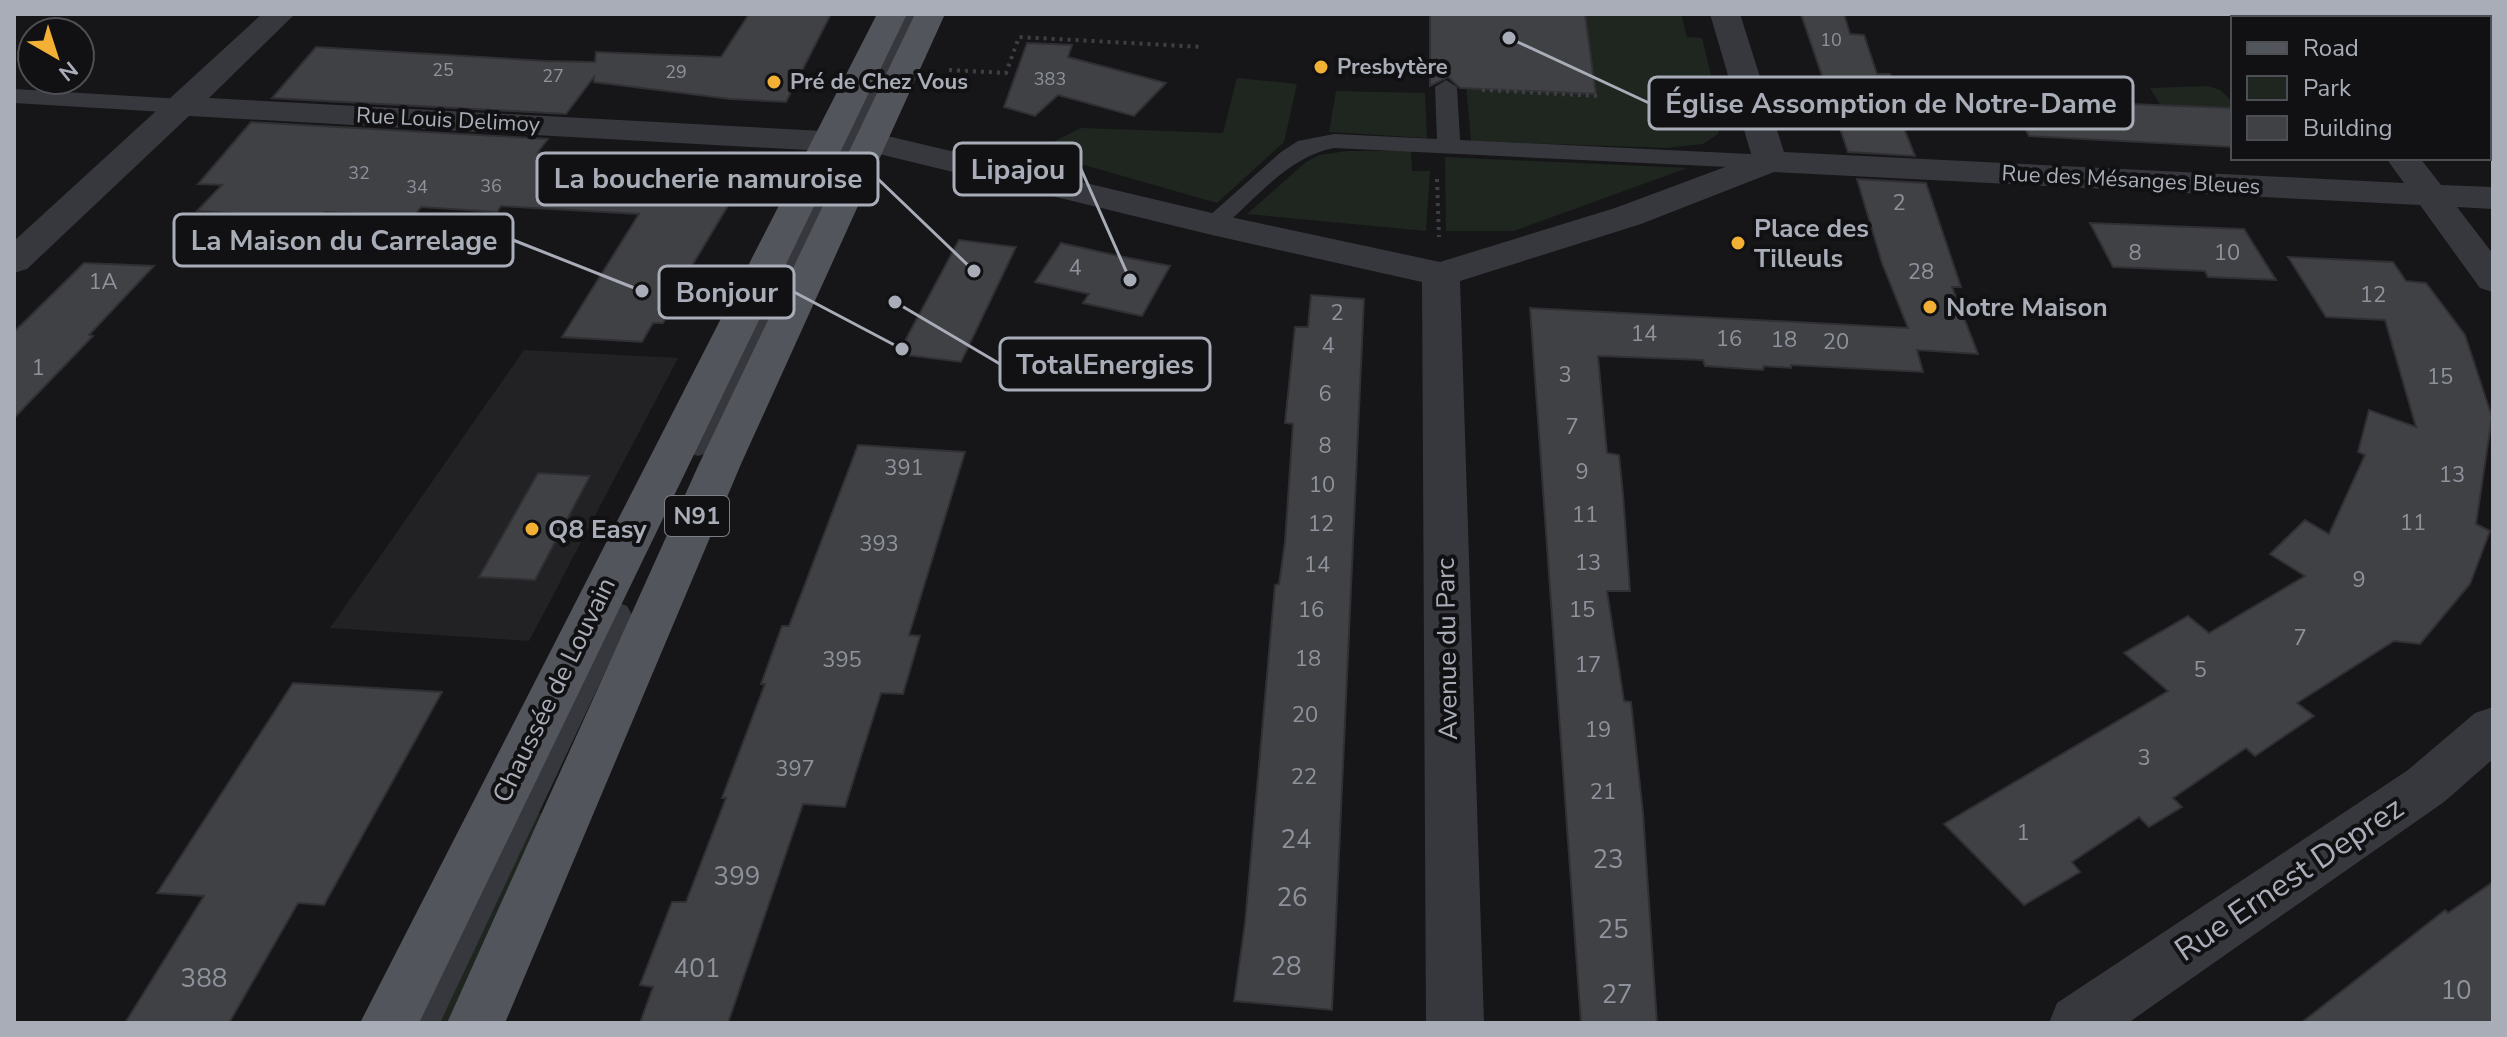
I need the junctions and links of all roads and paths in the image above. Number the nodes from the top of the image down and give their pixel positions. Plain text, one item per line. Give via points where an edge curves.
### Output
1 (280, 14) edge
2 (892, 14) edge
3 (911, 14) edge
4 (930, 14) edge
5 (1725, 14) edge
6 (1203, 47) dead end
7 (946, 69) dead end
8 (1446, 88) joint
9 (14, 96) edge
10 (1598, 96) dead end
11 (182, 106) junction
12 (849, 143) junction
13 (1442, 147) junction
14 (2405, 160) edge
15 (1770, 162) junction
16 (2432, 195) junction
17 (2493, 198) edge
18 (1212, 224) junction
19 (14, 261) edge
20 (1441, 274) junction
21 (2493, 280) edge
22 (2493, 728) edge
23 (389, 1023) edge
24 (419, 1023) edge
25 (476, 1023) edge
26 (1455, 1023) edge
27 (2078, 1023) edge

1 - 11 street
2 - 12 main road, Chaussée de Louvain / N91
3 - 12 lane, Chaussée de Louvain / N91
4 - 12 main road, Chaussée de Louvain / N91
5 - 15 street
6 - 7 path via 1019,37 1006,73
8 - 10 path
8 - 13 lane
9 - 11 lane
11 - 12 street, Rue Louis Delimoy
11 - 19 street
12 - 18 street
12 - 23 main road, Chaussée de Louvain / N91 via 604,589
12 - 24 lane, Chaussée de Louvain / N91
12 - 25 main road, Chaussée de Louvain / N91 via 713,478
13 - 15 lane
13 - 18 lane via 1334,141 1306,146
13 - 20 path
14 - 16 street
15 - 16 street, Rue des Mésanges Bleues
15 - 20 street via 1628,216
16 - 17 street, Rue des Mésanges Bleues
16 - 21 street
18 - 20 street
20 - 26 street, Avenue du Parc
22 - 27 street, Rue Ernest Deprez via 2426,786

